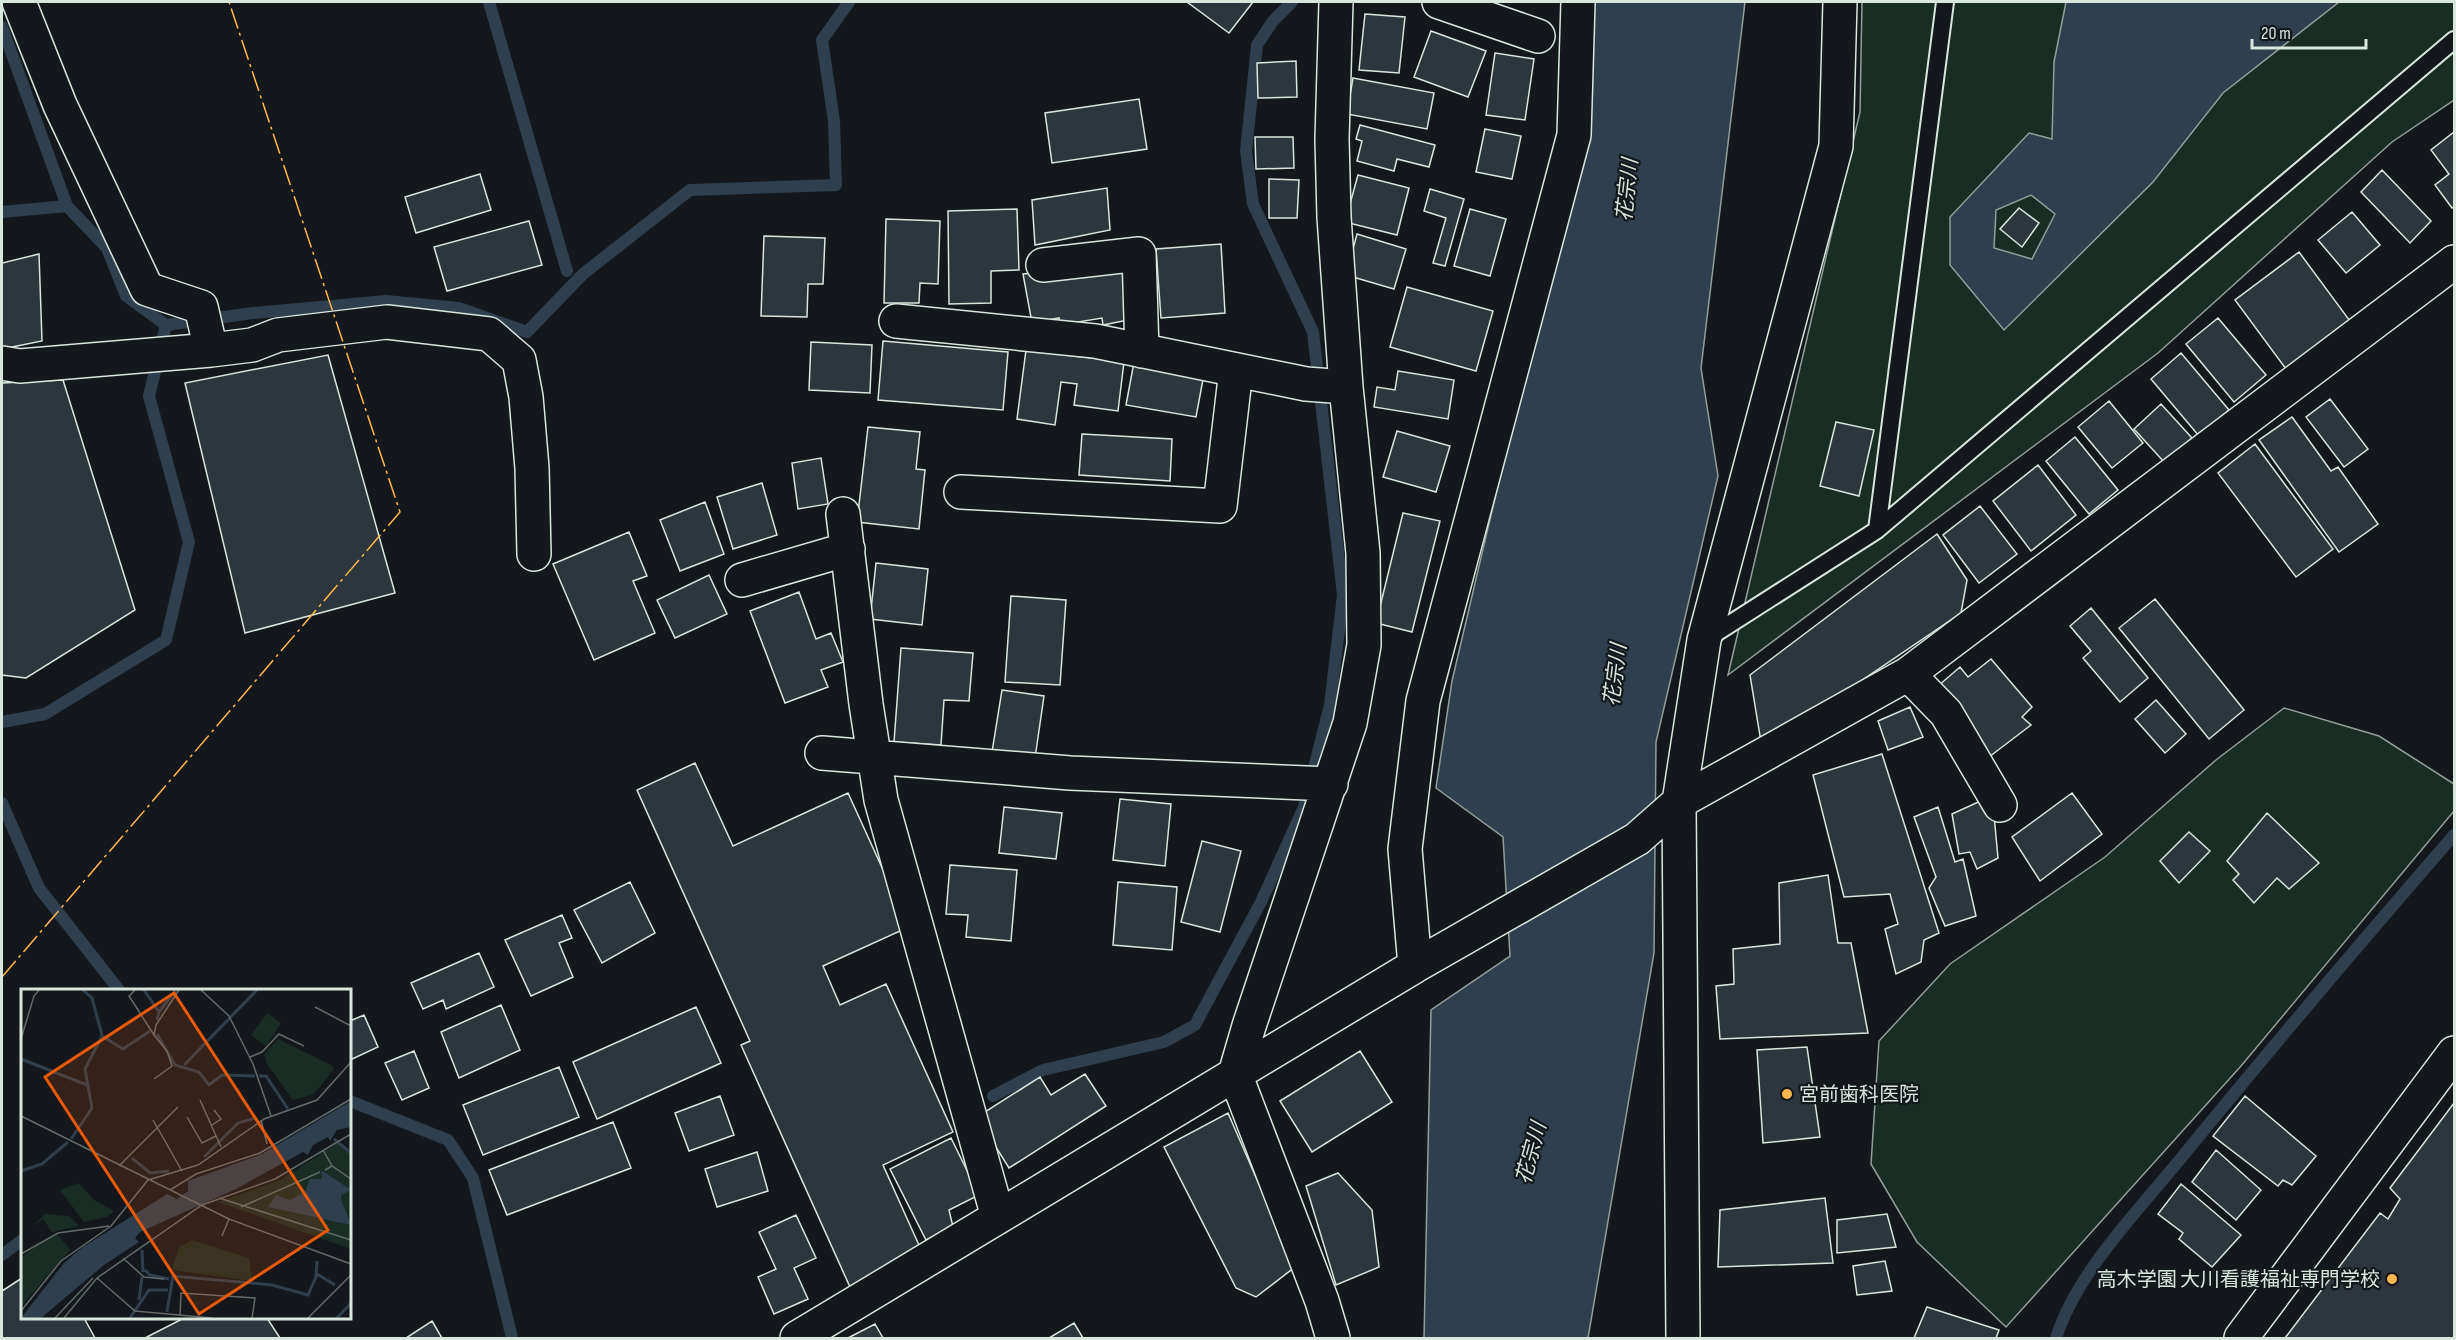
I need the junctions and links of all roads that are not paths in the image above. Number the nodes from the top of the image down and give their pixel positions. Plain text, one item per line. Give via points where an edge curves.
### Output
1 (19, 2) edge
2 (1336, 2) edge
3 (1439, 2) edge
4 (1578, 2) edge
5 (1840, 2) edge
6 (1945, 2) edge
7 (1538, 36) dead end
8 (2454, 40) edge
9 (2454, 262) edge
10 (1043, 265) dead end
11 (896, 321) dead end
12 (211, 350) junction
13 (1142, 351) junction
14 (2, 363) edge
15 (1236, 370) junction
16 (1346, 387) junction
17 (961, 492) dead end
18 (843, 514) dead end
19 (1877, 530) junction
20 (848, 549) junction
21 (534, 554) dead end
22 (742, 580) dead end
23 (1704, 640) junction
24 (1908, 674) junction
25 (822, 753) dead end
26 (874, 758) junction
27 (1330, 784) junction
28 (1679, 802) junction
29 (2000, 805) dead end
30 (1415, 966) junction
31 (2454, 1053) edge
32 (1235, 1074) junction
33 (998, 1218) junction
34 (797, 1338) edge
35 (1333, 1338) edge
36 (1683, 1338) edge
37 (2241, 1338) edge

1 - 12 street via 60,105 147,289 201,307
2 - 16 street via 1334,217
3 - 7 street
4 - 30 street via 1574,135 1423,701 1405,849
5 - 23 street via 1836,146
6 - 19 lane
8 - 19 lane
9 - 24 street
10 - 13 street via 1139,254
11 - 13 street via 1095,341
12 - 14 street via 20,366
12 - 21 street via 252,345 278,335 387,322 489,334 519,360 532,468
13 - 15 street
15 - 16 street via 1305,384
15 - 17 street via 1220,506
16 - 27 street via 1363,553 1364,645 1350,723
18 - 20 street
19 - 23 lane
20 - 22 street
20 - 26 street
23 - 28 street
24 - 28 street
24 - 29 street via 1946,713
25 - 26 street
26 - 27 street via 1070,773
26 - 33 street via 881,800
27 - 32 street
28 - 30 street via 1637,839
28 - 36 street
30 - 32 street
31 - 37 street
32 - 33 street
32 - 35 street
33 - 34 street

